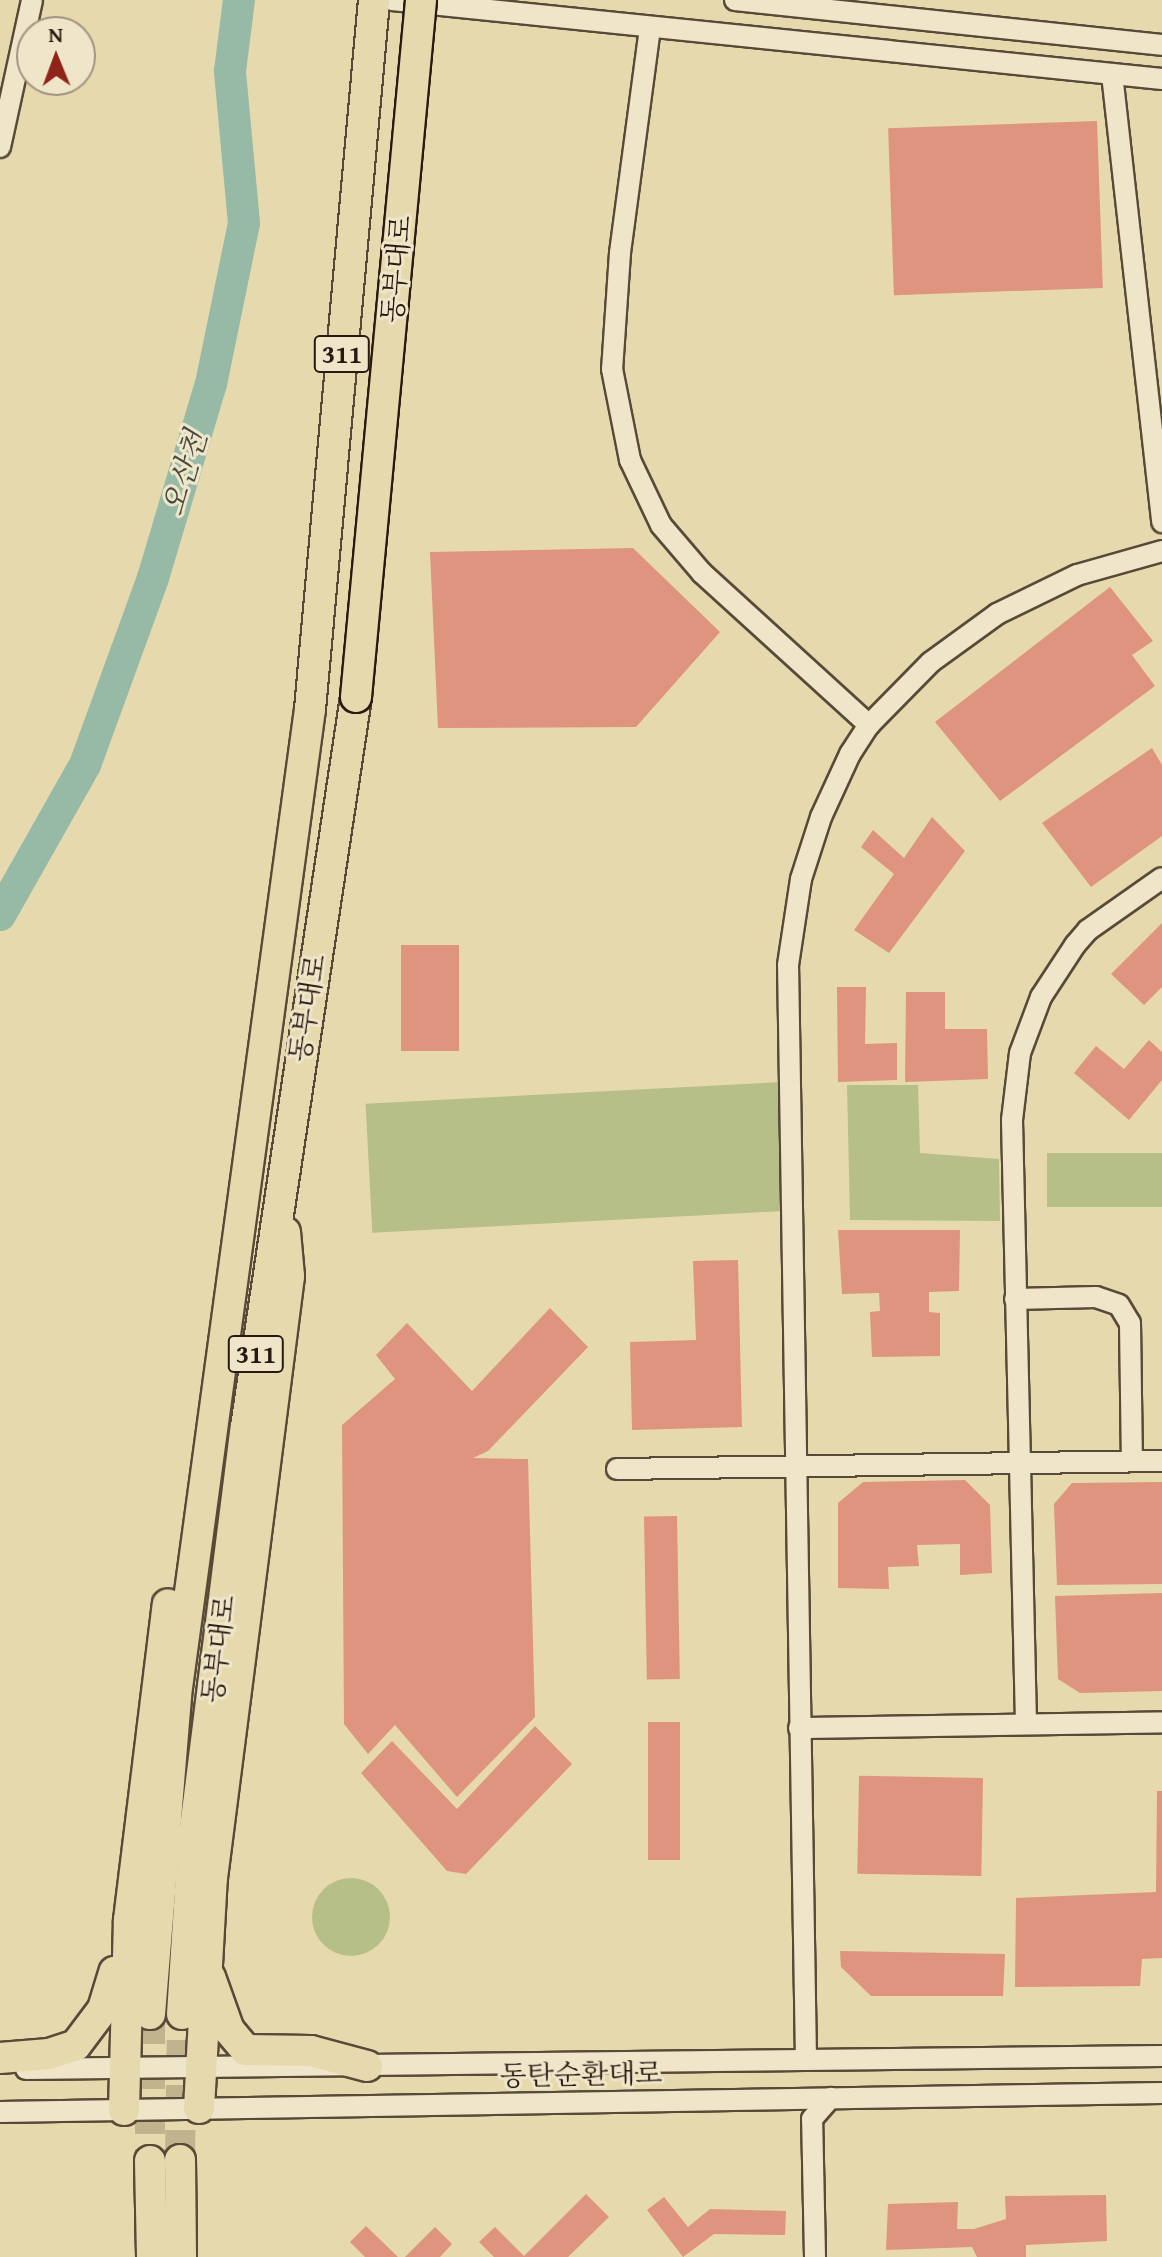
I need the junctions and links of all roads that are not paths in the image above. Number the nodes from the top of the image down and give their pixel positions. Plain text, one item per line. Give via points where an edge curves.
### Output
1 (32, 0) edge
2 (374, 0) edge
3 (392, 0) edge
4 (421, 0) edge
5 (735, 0) edge
6 (650, 28) junction
7 (1162, 45) edge
8 (1112, 74) junction
9 (1162, 79) edge
10 (0, 147) edge
11 (1162, 522) edge
12 (1162, 551) edge
13 (869, 725) junction
14 (1162, 878) edge
15 (255, 1094) junction
16 (281, 1177) junction
17 (1015, 1299) junction
18 (1132, 1461) junction
19 (1162, 1461) edge
20 (1018, 1462) junction
21 (793, 1465) junction
22 (617, 1469) dead end
23 (1162, 1722) edge
24 (1026, 1723) junction
25 (799, 1728) junction
26 (129, 1920) junction
27 (206, 1967) junction
28 (150, 2014) tunnel mouth
29 (182, 2014) tunnel mouth
30 (1162, 2056) edge
31 (0, 2058) edge
32 (806, 2060) junction
33 (367, 2066) junction
34 (0, 2069) edge
35 (123, 2069) junction
36 (199, 2069) junction
37 (1162, 2093) edge
38 (830, 2098) junction
39 (793, 2099) junction
40 (199, 2108) junction
41 (124, 2110) junction
42 (0, 2112) edge
43 (812, 2119) junction
44 (152, 2257) edge
45 (181, 2257) edge
46 (815, 2257) edge

1 - 10 street
2 - 15 highway, 동부대로 / 311 via 310,709
3 - 6 street
4 - 16 highway, 동부대로 / 311, bridge via 356,697
5 - 7 street
6 - 8 street
6 - 13 street via 620,253 612,369 630,460 661,525 702,573
8 - 9 street
8 - 11 street
12 - 13 street via 1077,575 997,614 931,662
13 - 21 street via 821,817 792,928
14 - 17 street via 1081,937 1041,997 1020,1053 1012,1120
15 - 26 highway via 222,1247 159,1661
15 - 28 highway, 동부대로 / 311 via 176,1695
16 - 27 highway via 289,1276 212,1878
16 - 29 highway, 동부대로 / 311 via 193,1844
17 - 18 street via 1096,1297 1119,1305 1130,1323
17 - 20 street
18 - 19 street
18 - 20 street
20 - 21 street
20 - 24 street
21 - 22 street
21 - 25 street
23 - 24 street
24 - 25 street
25 - 32 street
26 - 31 highway via 93,2028 76,2045 49,2054
26 - 35 highway
27 - 33 highway via 229,2030 246,2050 311,2051
27 - 36 highway
30 - 32 street, 동탄순환대로
32 - 33 street, 동탄순환대로
33 - 36 street, 동탄순환대로
34 - 35 street, 동탄순환대로
35 - 36 street, 동탄순환대로
35 - 41 highway
36 - 40 highway
37 - 38 street, 동탄순환대로
38 - 39 street, 동탄순환대로
38 - 43 street
39 - 40 street, 동탄순환대로
39 - 43 street
40 - 41 street, 동탄순환대로
41 - 42 street, 동탄순환대로
43 - 46 street
44 - 45 highway via 165,2160

